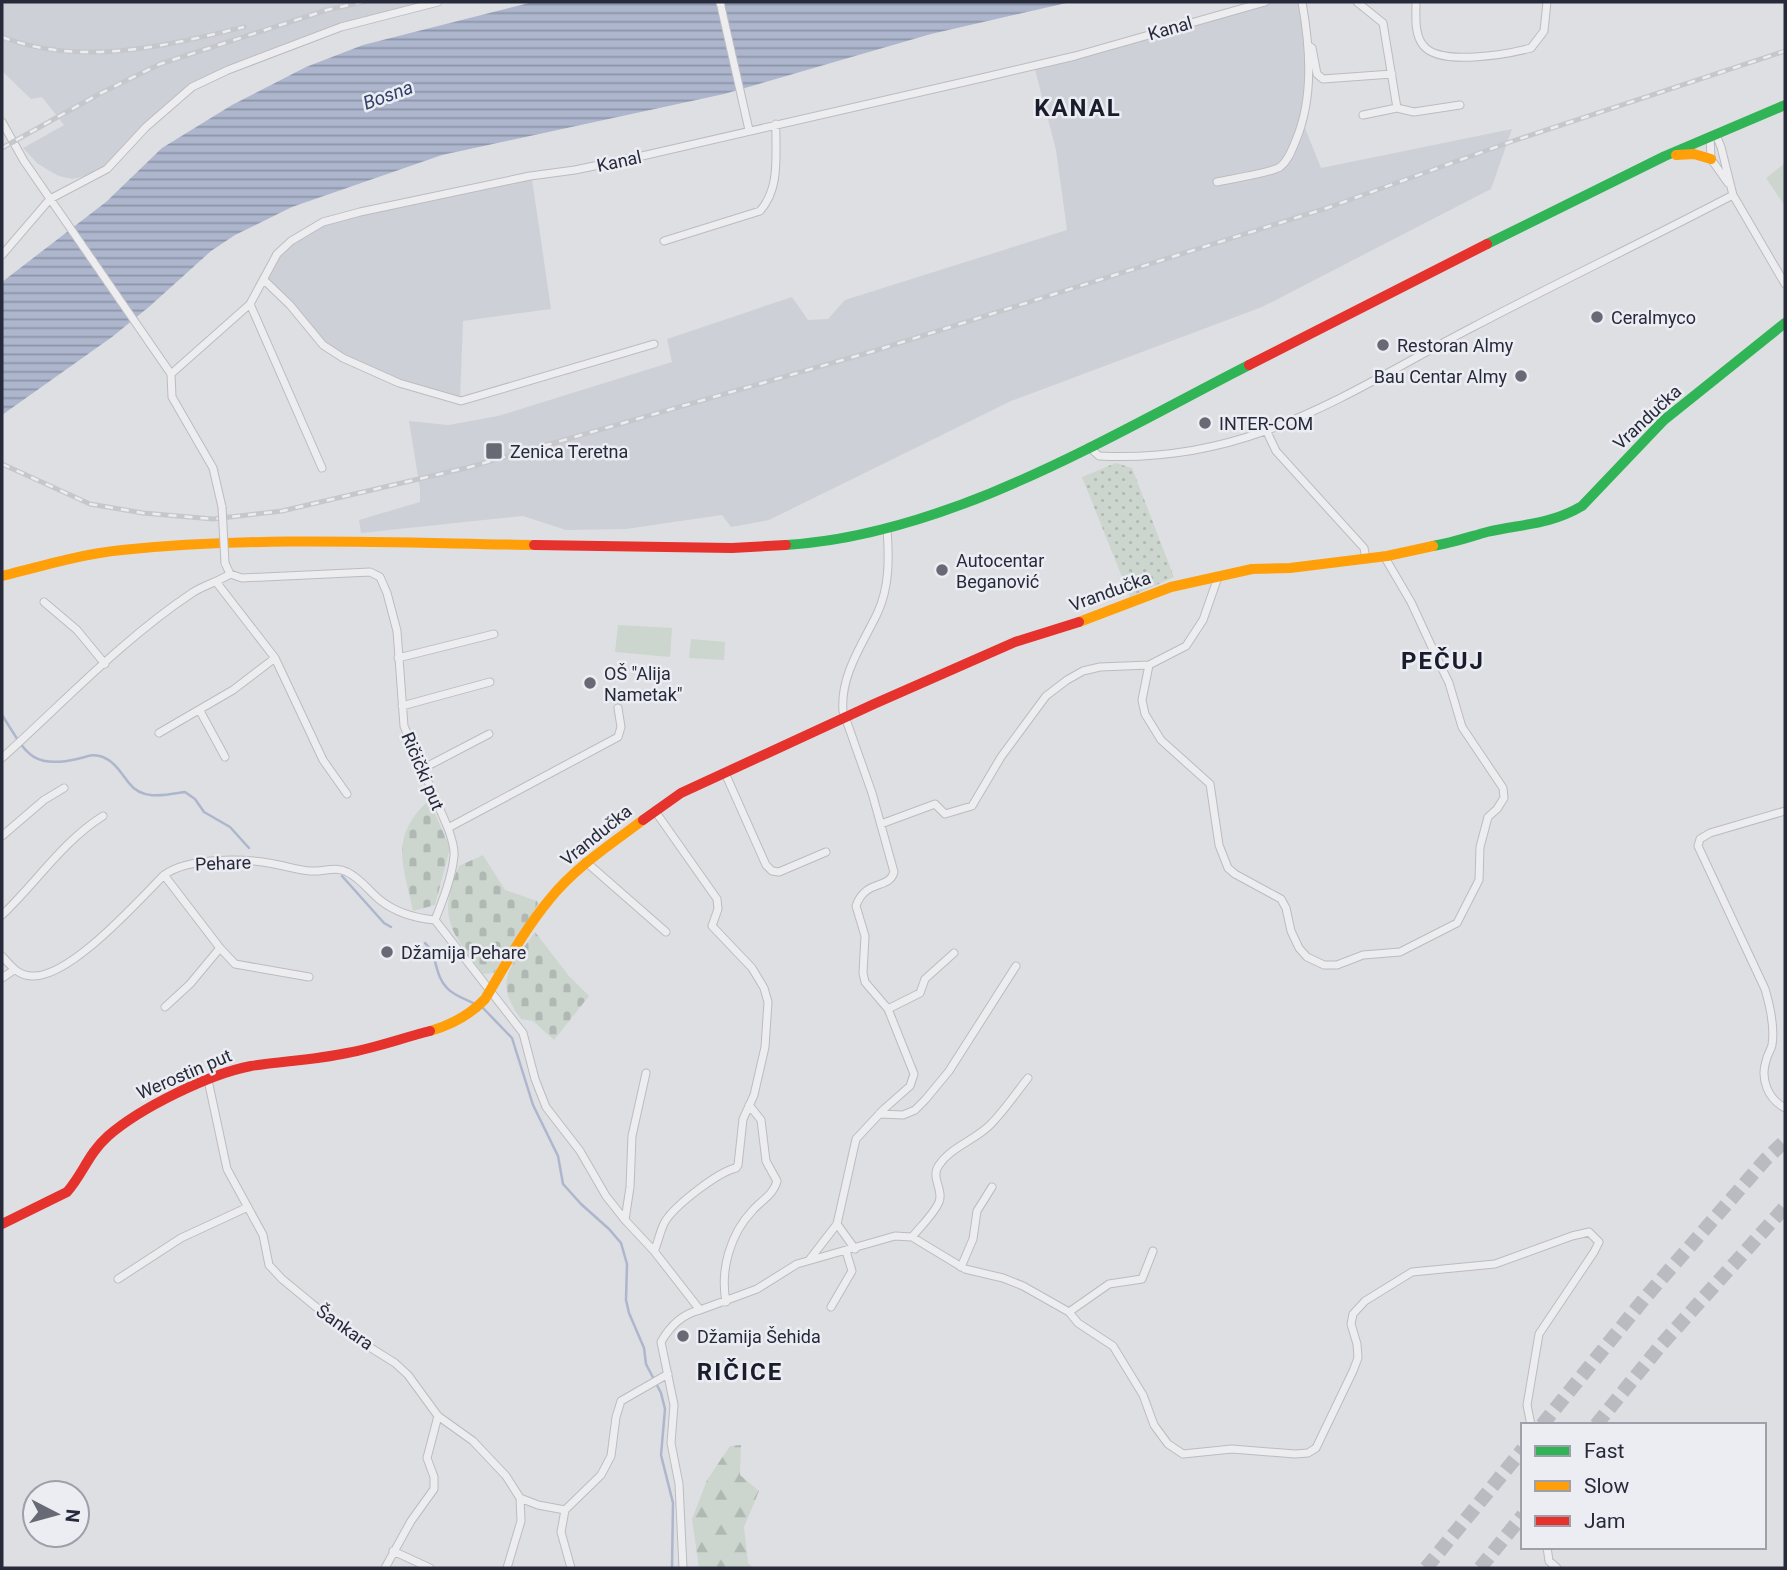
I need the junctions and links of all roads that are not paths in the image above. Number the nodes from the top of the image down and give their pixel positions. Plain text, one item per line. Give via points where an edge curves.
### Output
1 (438, 2) edge
2 (720, 2) edge
3 (1265, 2) edge
4 (1302, 2) edge
5 (1357, 2) edge
6 (1416, 2) edge
7 (1548, 2) edge
8 (1308, 46) junction
9 (1392, 74) junction
10 (1785, 104) edge
11 (1460, 105) dead end
12 (1397, 108) junction
13 (1363, 115) dead end
14 (2, 122) edge
15 (776, 124) junction
16 (749, 131) junction
17 (1713, 136) junction
18 (1665, 156) junction
19 (1711, 159) junction
20 (1217, 181) dead end
21 (1729, 184) junction
22 (1733, 195) junction
23 (50, 199) junction
24 (664, 241) dead end
25 (2, 255) edge
26 (264, 280) junction
27 (1785, 284) edge
28 (250, 304) junction
29 (1785, 323) edge
30 (654, 344) dead end
31 (171, 374) junction
32 (1267, 432) junction
33 (1089, 447) junction
34 (322, 468) dead end
35 (887, 528) junction
36 (1384, 556) junction
37 (1366, 559) junction
38 (230, 574) junction
39 (2, 576) edge
40 (1219, 577) junction
41 (217, 583) junction
42 (44, 602) dead end
43 (494, 634) dead end
44 (275, 658) junction
45 (398, 658) junction
46 (105, 664) junction
47 (1149, 665) junction
48 (490, 682) dead end
49 (402, 706) junction
50 (618, 708) dead end
51 (200, 711) junction
52 (845, 718) junction
53 (159, 733) dead end
54 (489, 734) dead end
55 (225, 757) dead end
56 (2, 758) edge
57 (422, 769) junction
58 (725, 774) junction
59 (64, 788) dead end
60 (347, 794) dead end
61 (655, 811) junction
62 (1785, 811) edge
63 (103, 816) dead end
64 (881, 824) junction
65 (448, 828) junction
66 (2, 836) edge
67 (826, 852) dead end
68 (586, 862) junction
69 (164, 875) junction
70 (2, 915) edge
71 (435, 920) junction
72 (666, 932) dead end
73 (220, 948) junction
74 (954, 953) dead end
75 (2, 956) edge
76 (1016, 966) dead end
77 (14, 970) junction
78 (309, 977) dead end
79 (2, 978) edge
80 (483, 1000) junction
81 (165, 1007) dead end
82 (888, 1009) junction
83 (646, 1073) dead end
84 (1028, 1078) dead end
85 (208, 1080) junction
86 (749, 1105) junction
87 (1785, 1108) edge
88 (879, 1114) junction
89 (992, 1187) dead end
90 (248, 1207) junction
91 (625, 1220) junction
92 (2, 1224) edge
93 (837, 1224) junction
94 (912, 1237) junction
95 (850, 1250) junction
96 (654, 1251) junction
97 (1153, 1251) dead end
98 (811, 1260) junction
99 (961, 1267) junction
100 (118, 1279) dead end
101 (726, 1302) junction
102 (831, 1307) dead end
103 (700, 1310) junction
104 (1069, 1312) junction
105 (668, 1374) junction
106 (438, 1416) junction
107 (1531, 1423) edge
108 (520, 1498) junction
109 (565, 1510) junction
110 (1547, 1549) edge
111 (393, 1551) junction
112 (385, 1568) edge
113 (430, 1568) edge
114 (507, 1568) edge
115 (570, 1568) edge
116 (683, 1568) edge
117 (1557, 1568) edge

1 - 23 street via 341,27 192,87 107,169
2 - 16 street
3 - 15 street, Kanal via 1065,59
4 - 8 street
5 - 9 street via 1383,23
6 - 7 street via 1422,44 1437,55 1465,56 1531,48 1544,31
8 - 9 street via 1323,79
8 - 20 street via 1307,103 1290,156 1279,168
9 - 12 street
10 - 17 street
11 - 12 street via 1414,112
12 - 13 street
14 - 23 street
15 - 16 street, Kanal
15 - 24 street via 775,188 760,211
16 - 26 street, Kanal via 323,222 277,254
17 - 18 street
17 - 19 street
17 - 21 street via 1721,147
18 - 19 street via 1694,154
18 - 33 street
19 - 21 street
21 - 22 street
22 - 27 street
22 - 32 street via 1473,327 1345,398
23 - 25 street
23 - 31 street
26 - 28 street, Kanal
26 - 30 street via 323,345 343,358 399,383 461,401
28 - 31 street, Kanal
28 - 34 street
29 - 36 street, Vrandučka via 1664,420 1582,506 1567,515
31 - 38 street, bridge via 172,397 213,468
32 - 33 street via 1211,448 1154,457 1099,456
32 - 37 street via 1276,452 1364,548
33 - 35 street via 981,497
35 - 39 street via 797,544 732,548 368,542 169,545 96,554
35 - 52 street via 885,591 845,685
36 - 37 street, Vrandučka
36 - 47 street via 1436,656 1462,727 1503,788 1504,798 1488,817 1480,847 1479,880 1460,917 1424,941 1400,952 1363,955 1338,965 1307,957 1295,941 1281,900 1228,868 1219,845 1210,784 1161,740 1144,714
37 - 40 street, Vrandučka via 1252,569
38 - 41 street
38 - 45 street, Ričički put via 254,578 370,572 380,577 387,593 397,631
40 - 47 street via 1196,634 1186,646
40 - 52 street, Vrandučka via 1171,587 1015,642
41 - 44 street
41 - 46 street via 195,590
42 - 46 street via 77,629
43 - 45 street
44 - 51 street
44 - 60 street via 323,760
45 - 49 street, Ričički put
46 - 56 street
47 - 64 street via 1083,671 1046,696 972,806 945,814 935,804
48 - 49 street
49 - 57 street, Ričički put via 404,726
50 - 65 street via 618,737
51 - 53 street
51 - 55 street
52 - 58 street, Vrandučka
52 - 64 street
54 - 57 street
57 - 65 street, Ričički put
58 - 61 street, Vrandučka via 681,793
58 - 67 street via 772,871
59 - 66 street
61 - 68 street, Vrandučka
61 - 86 street via 717,900 712,926 764,988 768,1002 765,1046
62 - 87 street via 1710,833 1698,846 1765,989 1772,1045 1763,1073 1767,1091
63 - 70 street via 72,841
64 - 82 street via 894,872 892,878 864,891 856,906 864,936 863,973
65 - 71 street, Ričički put via 454,855
68 - 72 street
68 - 80 street, Vrandučka via 532,922
69 - 71 street, Pehare via 187,864 247,860 314,872 345,871 400,912
69 - 73 street
69 - 77 street, Pehare via 86,952 45,975
71 - 80 street
73 - 78 street via 235,964
73 - 81 street
74 - 82 street via 925,979 920,993
75 - 77 street
76 - 88 street via 949,1071 925,1100 903,1115
77 - 79 street
80 - 85 street, Werostin put via 447,1026 348,1053 252,1066
80 - 91 street via 523,1034 546,1107
82 - 88 street via 914,1074 910,1086
83 - 91 street via 632,1136
84 - 94 street via 992,1124 939,1165 935,1178 938,1204
85 - 90 street, Šankara via 227,1169
85 - 92 street, Werostin put via 136,1114 106,1138 67,1192
86 - 96 street via 738,1165 722,1172 673,1211
86 - 101 street via 761,1120 766,1161 777,1181 751,1212 728,1255 723,1273
88 - 93 street via 853,1144
89 - 99 street via 977,1211 973,1239
90 - 100 street via 181,1238
90 - 106 street, Šankara via 275,1272 355,1338 395,1363
91 - 96 street
93 - 95 street
93 - 98 street
94 - 95 street via 895,1236
94 - 99 street
95 - 98 street
95 - 102 street via 852,1271
96 - 103 street
97 - 104 street via 1142,1279 1109,1284
98 - 101 street
99 - 104 street via 1023,1286
101 - 103 street
103 - 105 street via 676,1322 661,1342
104 - 107 street via 1113,1346 1143,1395 1154,1425 1168,1444 1183,1454 1232,1449 1308,1453 1316,1448 1358,1358 1351,1324 1365,1301 1412,1272 1494,1264 1589,1232 1598,1242 1594,1252 1539,1334 1527,1405
105 - 109 street via 621,1401 611,1456 601,1475
105 - 116 street via 674,1405 671,1443 680,1484
106 - 108 street, Šankara via 473,1441
106 - 111 street via 427,1458 435,1489
108 - 109 street
108 - 114 street via 521,1521
109 - 115 street via 561,1532
110 - 117 street via 1549,1561
111 - 112 street
111 - 113 street

